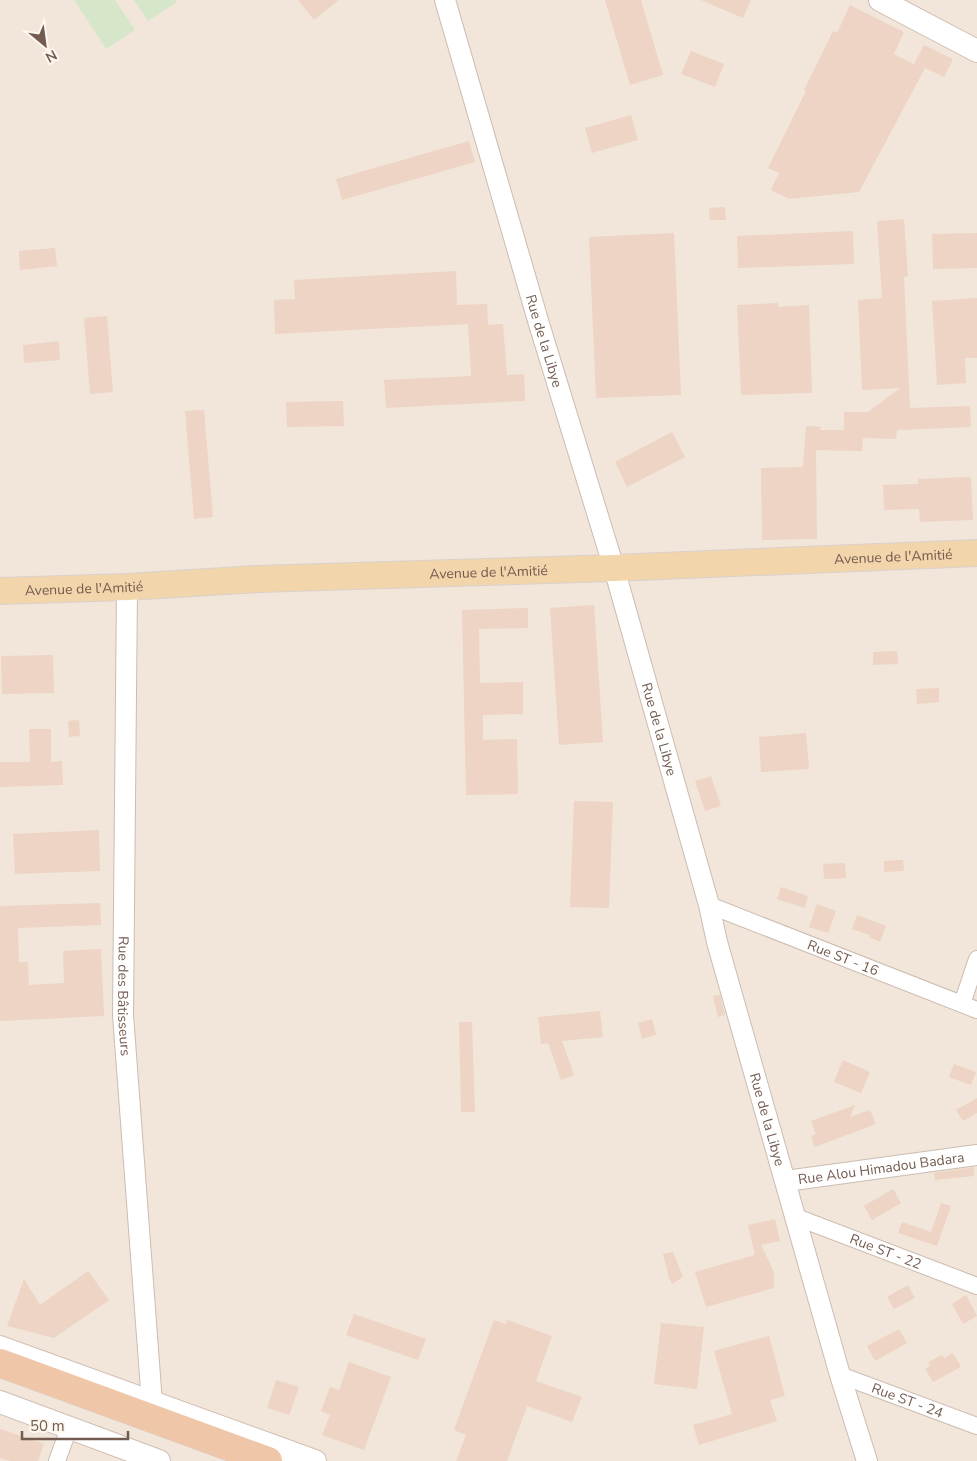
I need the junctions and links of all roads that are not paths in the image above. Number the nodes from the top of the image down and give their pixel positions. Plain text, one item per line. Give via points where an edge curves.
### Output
1 (445, 0) edge
2 (880, 0) edge
3 (977, 51) edge
4 (977, 553) edge
5 (614, 568) junction
6 (127, 587) junction
7 (0, 591) edge
8 (709, 905) junction
9 (977, 959) edge
10 (962, 1004) junction
11 (977, 1010) edge
12 (977, 1155) edge
13 (786, 1181) junction
14 (796, 1217) junction
15 (977, 1286) edge
16 (0, 1347) edge
17 (0, 1364) edge
18 (840, 1375) junction
19 (0, 1379) edge
20 (0, 1402) edge
21 (152, 1403) junction
22 (977, 1426) edge
23 (69, 1428) junction
24 (56, 1461) edge
25 (159, 1461) edge
26 (225, 1461) edge
27 (268, 1461) edge
28 (315, 1461) edge
29 (867, 1461) edge

1 - 5 street, Rue de la Libye
2 - 3 main road
4 - 5 main road, Avenue de l'Amitié
5 - 6 main road, Avenue de l'Amitié
5 - 8 street, Rue de la Libye
6 - 7 main road, Avenue de l'Amitié
6 - 21 street, Rue des Bâtisseurs via 123,1015
8 - 10 street, Rue ST - 16
8 - 13 street, Rue de la Libye
9 - 10 street
10 - 11 street, Rue ST - 16
12 - 13 street, Rue Alou Himadou Badara
13 - 14 street, Rue de la Libye
14 - 15 street, Rue ST - 22
14 - 18 street, Rue de la Libye
16 - 21 main road
17 - 27 highway
18 - 22 street, Rue ST - 24
18 - 29 street, Rue de la Libye
19 - 26 highway
20 - 23 main road
21 - 28 main road
23 - 24 street
23 - 25 main road

